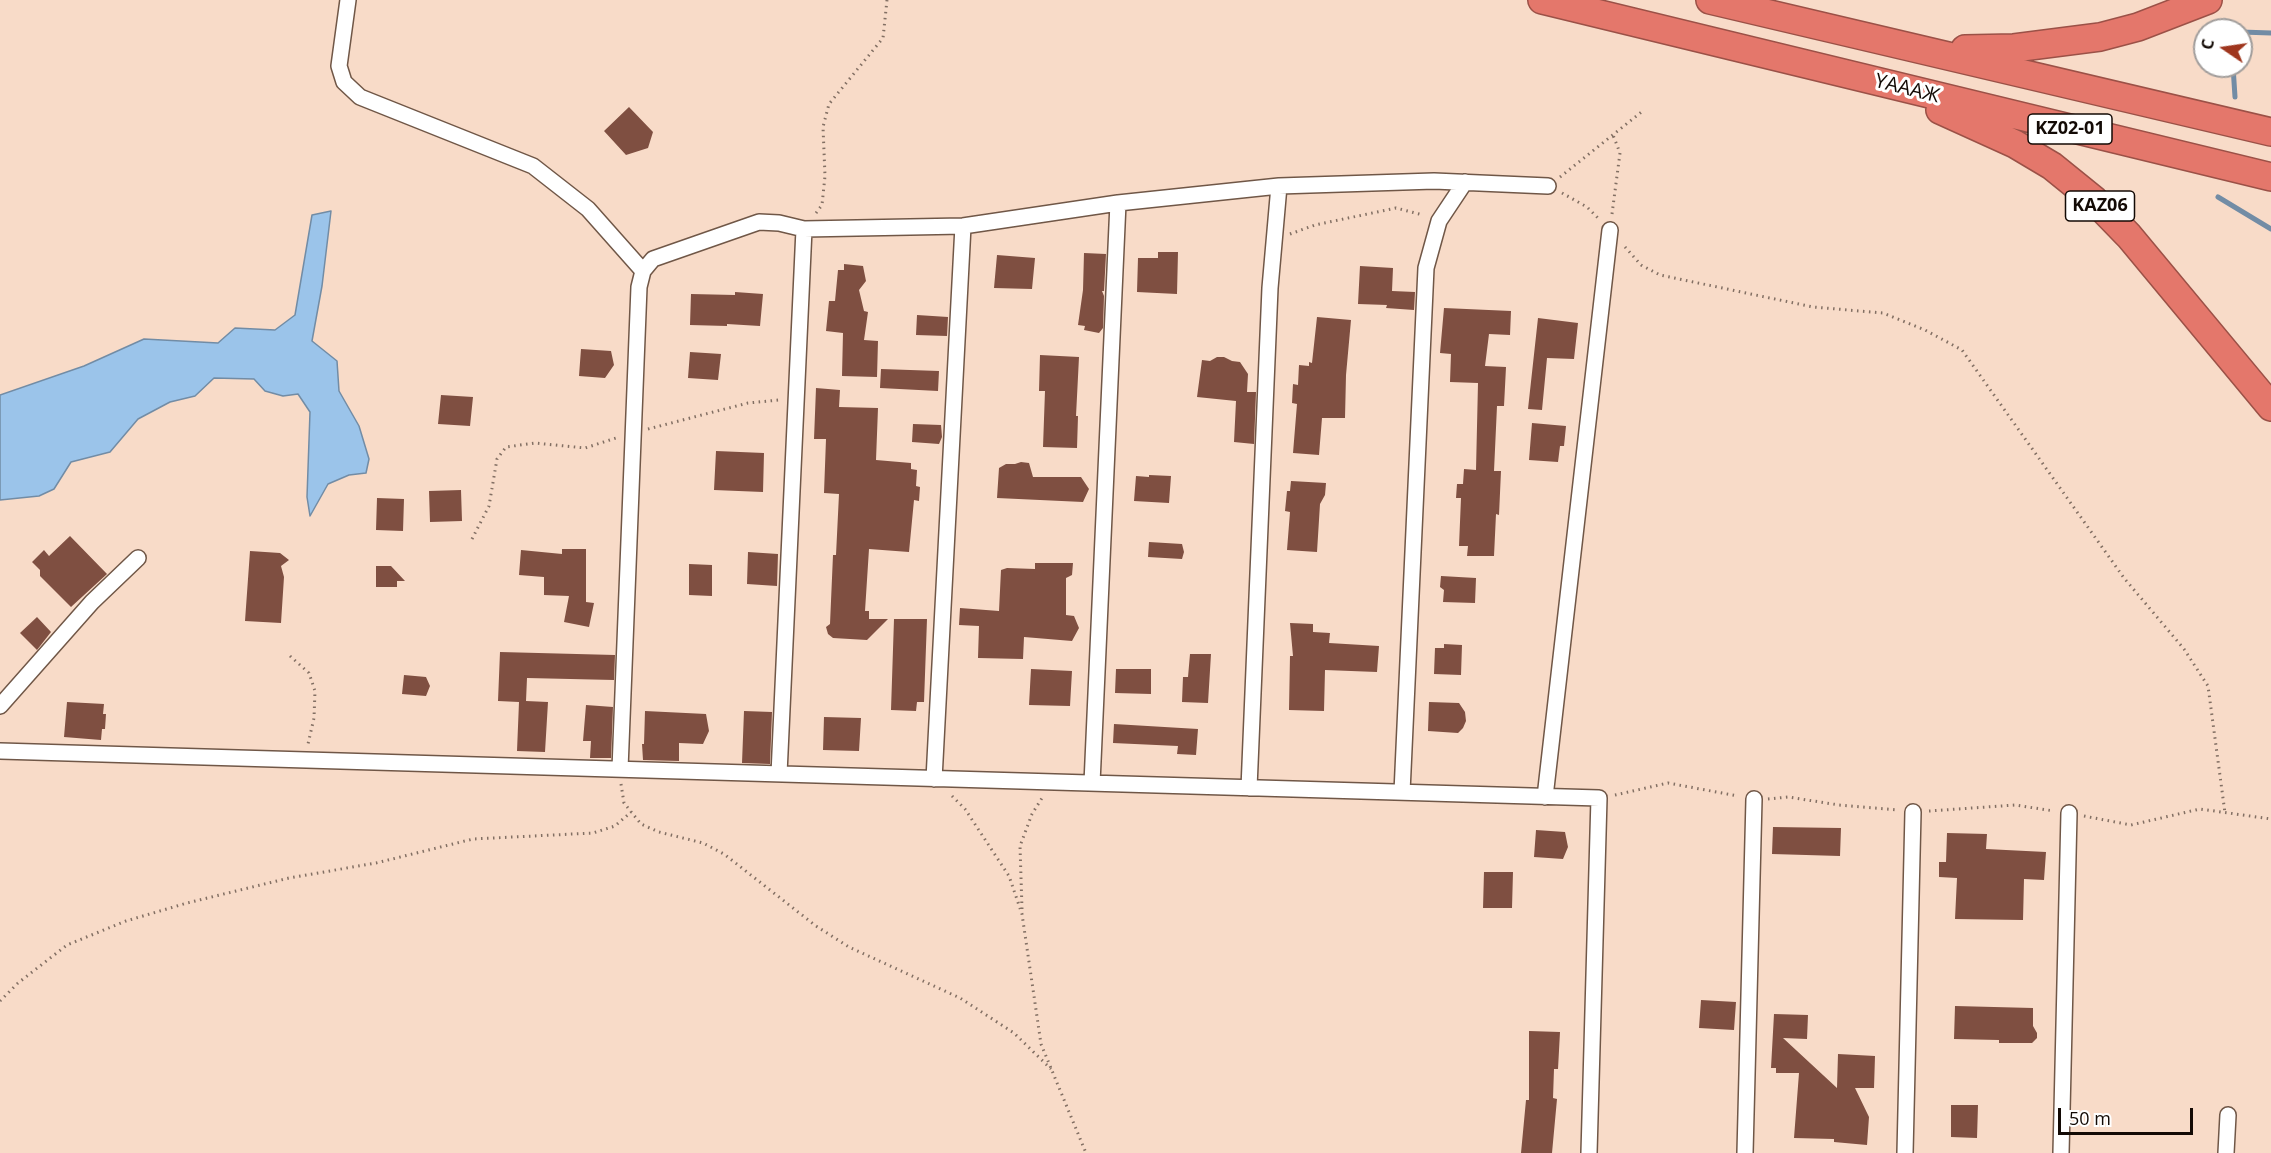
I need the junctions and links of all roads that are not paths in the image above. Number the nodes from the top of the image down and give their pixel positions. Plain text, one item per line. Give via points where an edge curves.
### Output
1 (348, 0) edge
2 (1542, 0) edge
3 (1710, 0) edge
4 (2208, 0) edge
5 (1889, 42) junction
6 (1870, 80) junction
7 (2271, 132) edge
8 (2271, 177) edge
9 (1465, 182) junction
10 (1279, 186) junction
11 (1548, 186) road end
12 (1118, 203) junction
13 (963, 226) junction
14 (804, 229) junction
15 (1610, 230) road end
16 (643, 271) junction
17 (2271, 407) edge
18 (138, 558) dead end
19 (0, 706) edge
20 (0, 751) edge
21 (620, 769) junction
22 (779, 774) junction
23 (934, 778) junction
24 (1092, 783) junction
25 (1249, 788) junction
26 (1402, 792) junction
27 (1545, 797) junction
28 (1754, 799) road end
29 (1913, 812) road end
30 (2069, 813) road end
31 (2228, 1115) dead end
32 (1589, 1153) edge
33 (1745, 1153) edge
34 (1905, 1153) edge
35 (2061, 1153) edge
36 (2226, 1153) edge

1 - 16 street via 339,66 344,82 360,97 532,166 588,209
2 - 6 highway, ҮАААЖ / KZ02-01
3 - 5 highway, KZ02-01
4 - 5 highway via 2138,27 2057,44 1972,50
5 - 7 highway, KZ02-01
6 - 8 highway, ҮАААЖ / KZ02-01
6 - 17 highway, KАZ06 via 2014,144 2052,166 2094,200 2129,236
9 - 10 street
9 - 11 street
9 - 26 street via 1439,221 1426,268
10 - 12 street
10 - 25 street via 1270,288
12 - 13 street
12 - 24 street
13 - 14 street
13 - 23 street
14 - 16 street via 759,222 653,259
14 - 22 street
15 - 27 street
16 - 21 street via 639,287
18 - 19 street via 92,602
20 - 21 street
21 - 22 street
22 - 23 street
23 - 24 street
24 - 25 street
25 - 26 street
26 - 27 street
27 - 32 street via 1599,798
28 - 33 street
29 - 34 street
30 - 35 street
31 - 36 street

